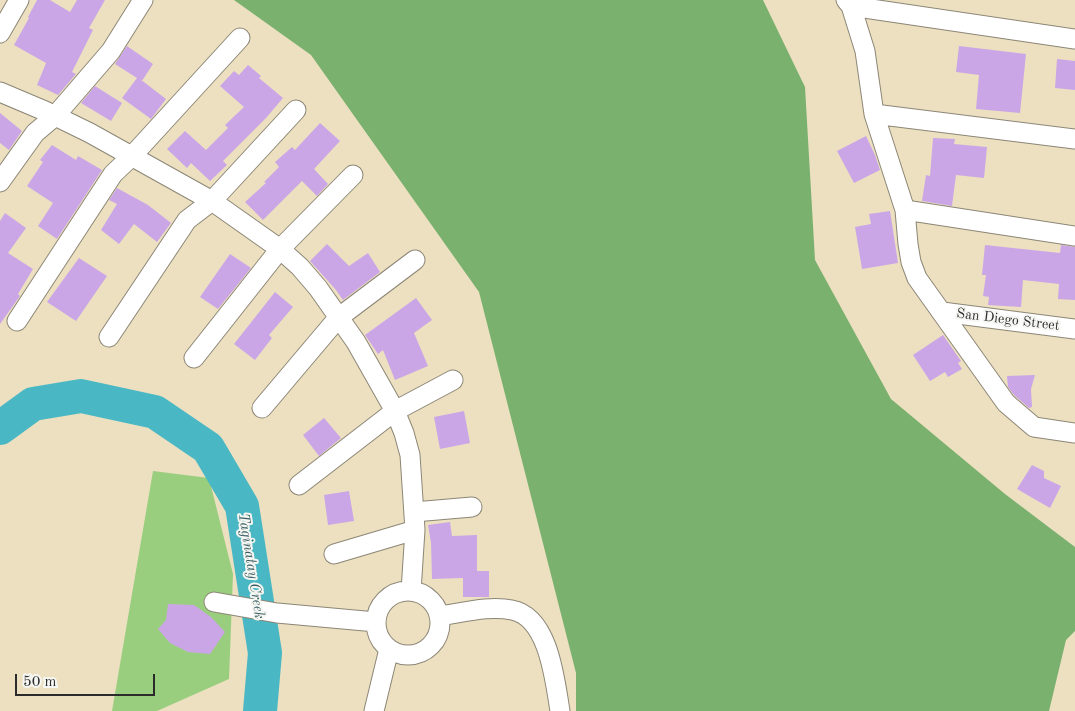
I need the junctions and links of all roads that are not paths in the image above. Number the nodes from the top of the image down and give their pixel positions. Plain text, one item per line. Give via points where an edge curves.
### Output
1 (19, 0) edge
2 (143, 0) edge
3 (848, 3) edge
4 (0, 33) edge
5 (240, 38) dead end
6 (1075, 38) edge
7 (0, 92) edge
8 (296, 110) dead end
9 (874, 114) junction
10 (55, 116) junction
11 (1075, 139) edge
12 (132, 156) junction
13 (353, 175) dead end
14 (0, 182) edge
15 (212, 201) junction
16 (905, 210) junction
17 (1075, 236) edge
18 (280, 249) junction
19 (415, 260) dead end
20 (942, 312) junction
21 (338, 318) junction
22 (17, 321) dead end
23 (1075, 329) edge
24 (109, 337) dead end
25 (194, 358) dead end
26 (453, 380) dead end
27 (262, 408) dead end
28 (395, 411) junction
29 (1075, 433) edge
30 (299, 485) dead end
31 (472, 506) dead end
32 (415, 521) junction
33 (334, 554) dead end
34 (411, 591) junction
35 (214, 602) dead end
36 (439, 616) junction
37 (376, 622) junction
38 (389, 649) junction
39 (374, 711) edge
40 (560, 711) edge

1 - 4 street
2 - 10 street via 110,51
3 - 6 street
3 - 9 street via 865,51
5 - 12 street
7 - 10 street
8 - 15 street
9 - 11 street
9 - 16 street
10 - 12 street
10 - 14 street via 35,133
12 - 15 street
12 - 22 street via 113,174
13 - 18 street
15 - 18 street
15 - 24 street via 187,220
16 - 17 street
16 - 20 street via 911,262 917,278
18 - 21 street via 318,288
18 - 25 street
19 - 21 street
20 - 23 street, San Diego Street
20 - 29 street via 1006,403 1034,427
21 - 27 street
21 - 28 street via 356,342
26 - 28 street
28 - 30 street
28 - 32 street via 410,455
31 - 32 street
32 - 33 street
32 - 34 street
34 - 36 street via 429,599
34 - 37 street via 387,599 379,609
35 - 37 street via 277,613
36 - 38 street via 439,632 423,651 407,655
36 - 40 street via 498,609 522,613 538,628 548,650
37 - 38 street via 377,632
38 - 39 street

